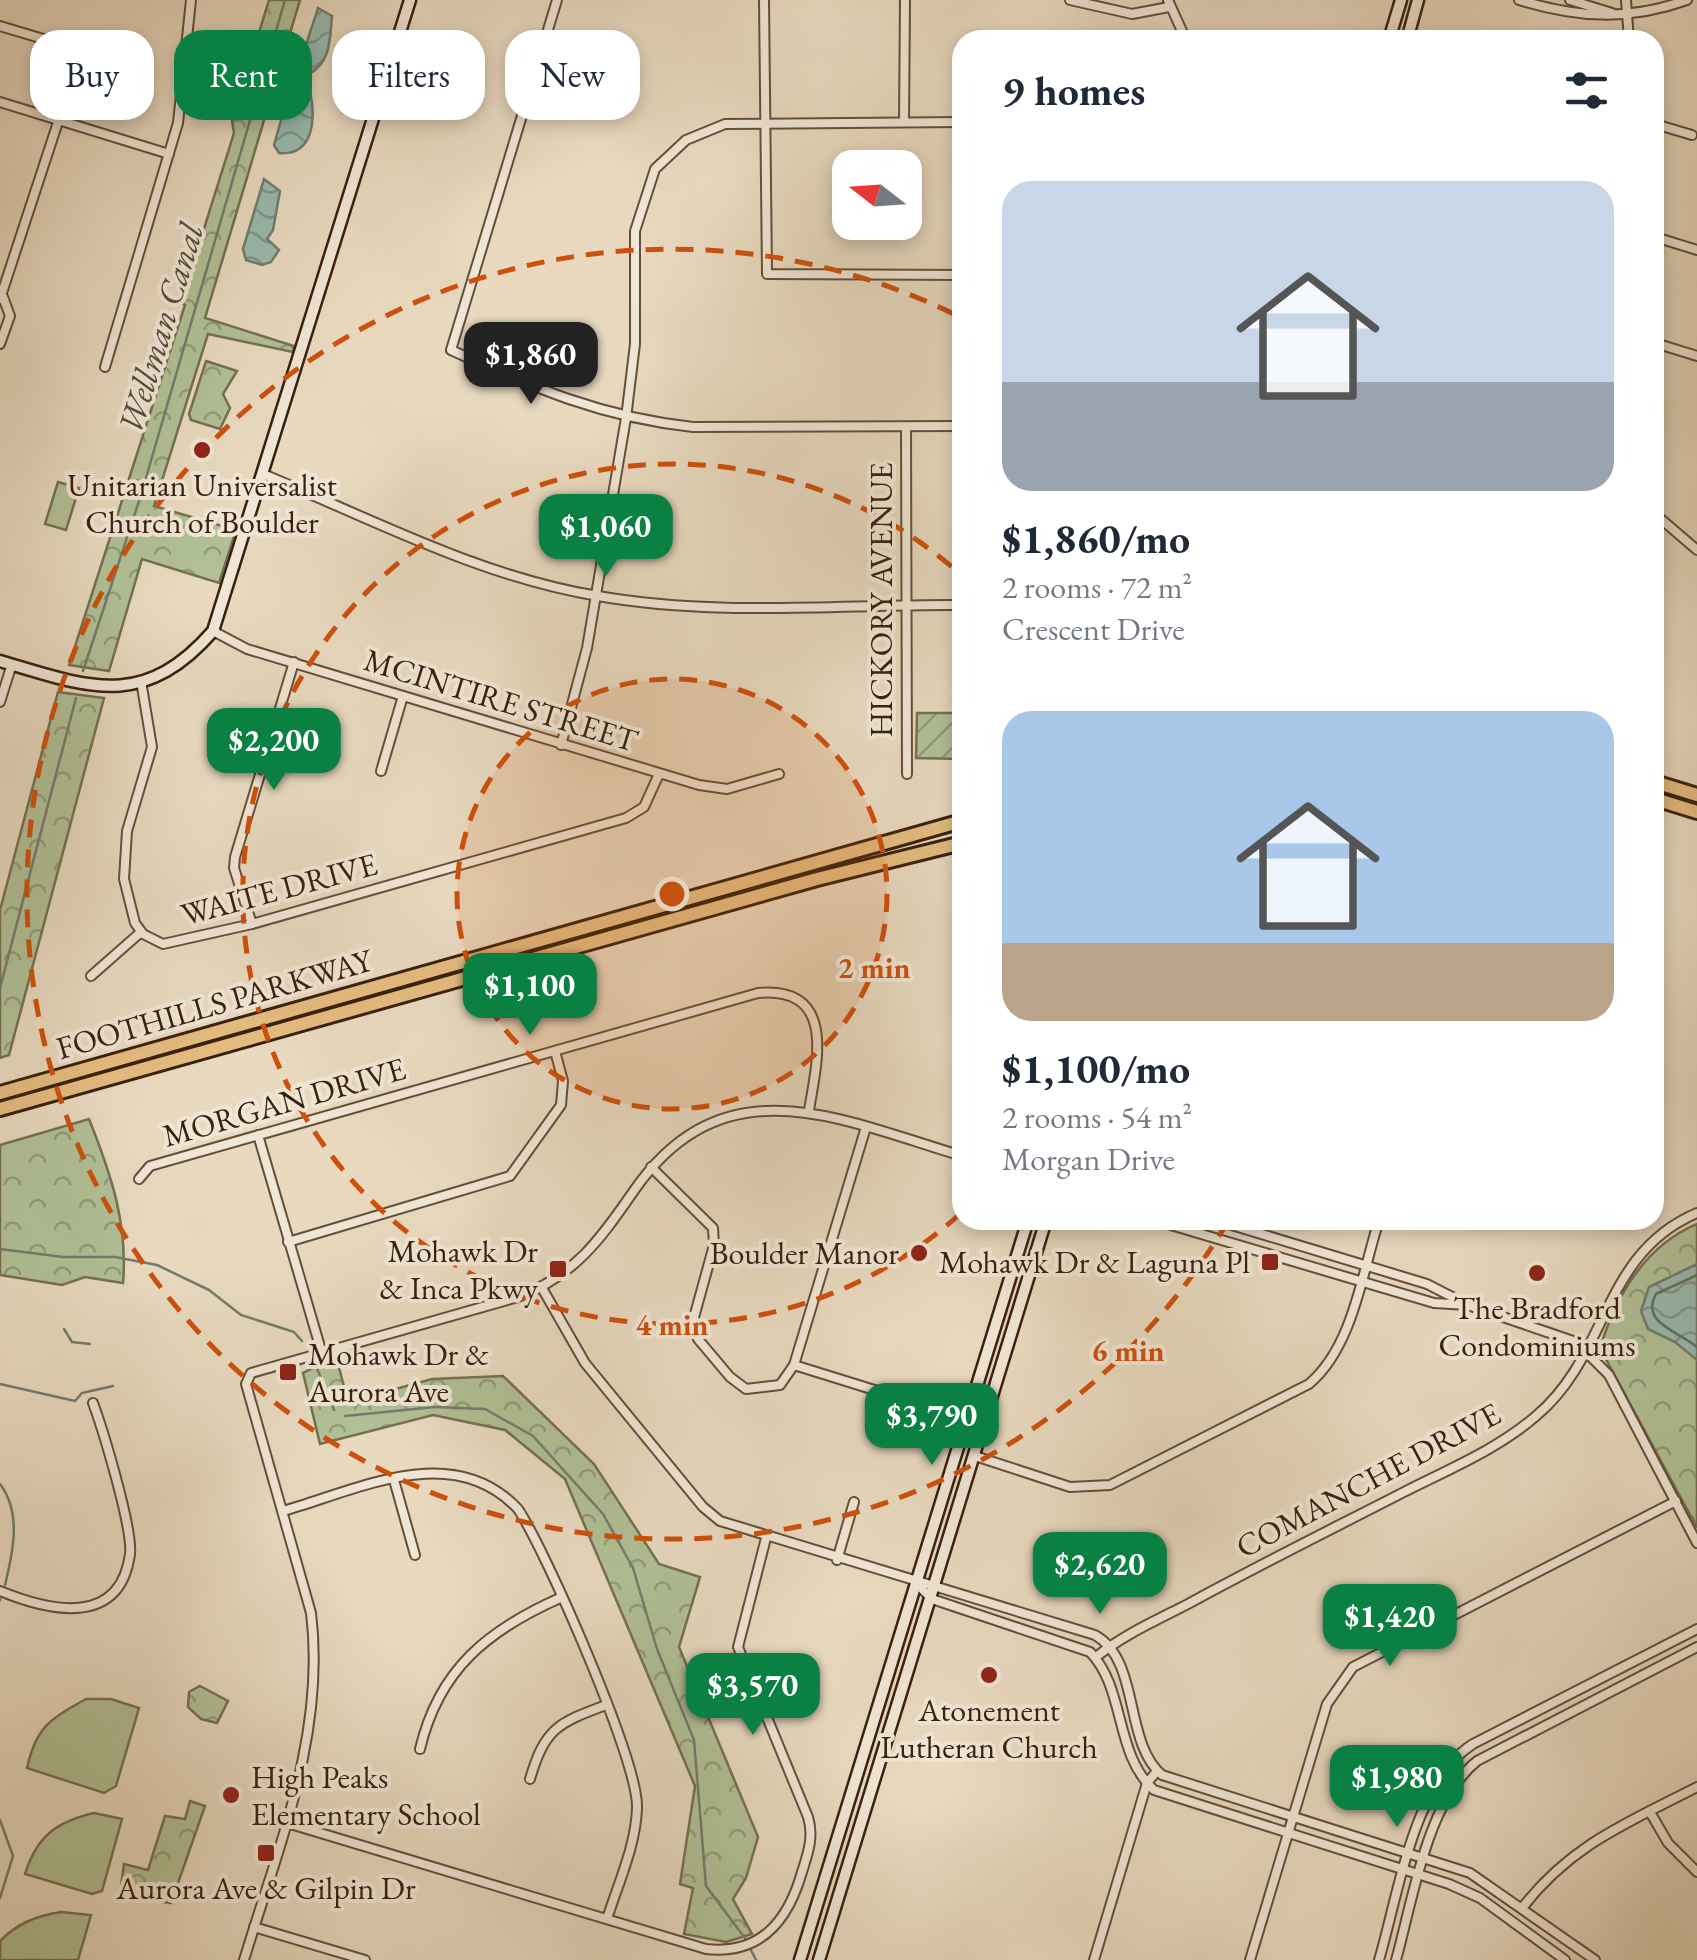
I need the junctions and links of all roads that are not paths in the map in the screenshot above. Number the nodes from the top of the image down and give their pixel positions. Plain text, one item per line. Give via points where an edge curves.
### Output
1 (191, 0) edge
2 (410, 0) edge
3 (557, 0) edge
4 (764, 0) edge
5 (905, 0) edge
6 (1070, 0) edge
7 (1401, 0) edge
8 (1418, 0) edge
9 (1518, 0) edge
10 (1570, 0) edge
11 (1626, 0) edge
12 (1687, 0) edge
13 (1168, 4) edge
14 (1626, 14) junction
15 (0, 26) edge
16 (1181, 30) edge
17 (1393, 30) edge
18 (1410, 30) edge
19 (1628, 30) edge
20 (30, 35) edge
21 (0, 102) edge
22 (30, 111) edge
23 (59, 120) edge
24 (62, 120) edge
25 (904, 122) junction
26 (952, 122) edge
27 (765, 123) junction
28 (1664, 127) edge
29 (1692, 136) dead end
30 (169, 154) junction
31 (1664, 240) edge
32 (1697, 250) edge
33 (952, 275) edge
34 (1, 298) edge
35 (0, 344) edge
36 (1664, 346) edge
37 (1697, 356) edge
38 (105, 367) dead end
39 (626, 418) junction
40 (906, 426) junction
41 (952, 426) edge
42 (263, 474) junction
43 (1664, 522) edge
44 (1697, 550) edge
45 (596, 596) junction
46 (905, 604) junction
47 (952, 605) edge
48 (213, 631) junction
49 (294, 662) junction
50 (6, 663) edge
51 (140, 682) junction
52 (404, 696) junction
53 (0, 702) edge
54 (561, 746) junction
55 (380, 771) dead end
56 (658, 774) junction
57 (780, 774) dead end
58 (907, 774) dead end
59 (1664, 785) edge
60 (1697, 795) edge
61 (1664, 802) edge
62 (1697, 812) edge
63 (952, 824) edge
64 (952, 846) edge
65 (252, 924) junction
66 (141, 932) junction
67 (90, 976) dead end
68 (555, 1051) junction
69 (0, 1093) edge
70 (0, 1109) edge
71 (809, 1110) junction
72 (866, 1127) junction
73 (258, 1135) junction
74 (952, 1153) edge
75 (651, 1167) junction
76 (139, 1179) dead end
77 (1697, 1213) edge
78 (1025, 1230) edge
79 (1043, 1230) edge
80 (1188, 1230) edge
81 (1248, 1230) edge
82 (1376, 1230) edge
83 (288, 1242) junction
84 (1364, 1265) junction
85 (1360, 1280) junction
86 (542, 1288) junction
87 (1468, 1305) junction
88 (321, 1350) junction
89 (1589, 1351) junction
90 (794, 1365) junction
91 (93, 1403) dead end
92 (968, 1419) junction
93 (975, 1456) junction
94 (394, 1480) junction
95 (854, 1502) dead end
96 (1676, 1502) junction
97 (283, 1512) junction
98 (766, 1538) junction
99 (1697, 1543) edge
100 (415, 1555) dead end
101 (837, 1560) junction
102 (917, 1584) junction
103 (937, 1584) junction
104 (0, 1590) edge
105 (560, 1598) junction
106 (932, 1599) junction
107 (1697, 1629) edge
108 (1110, 1646) junction
109 (1697, 1647) edge
110 (1096, 1657) junction
111 (813, 1672) dead end
112 (756, 1699) junction
113 (606, 1705) junction
114 (420, 1749) dead end
115 (1157, 1772) junction
116 (530, 1779) dead end
117 (1147, 1783) junction
118 (1697, 1788) edge
119 (1650, 1812) junction
120 (1293, 1817) junction
121 (286, 1823) junction
122 (1288, 1834) junction
123 (1410, 1854) junction
124 (1425, 1858) junction
125 (1405, 1872) junction
126 (1697, 1872) edge
127 (1420, 1875) junction
128 (1522, 1908) junction
129 (607, 1920) junction
130 (254, 1926) junction
131 (244, 1960) edge
132 (365, 1960) edge
133 (801, 1960) edge
134 (819, 1960) edge
135 (1094, 1960) edge
136 (1250, 1960) edge
137 (1379, 1960) edge
138 (1396, 1960) edge
139 (1565, 1960) edge
140 (1595, 1960) edge

1 - 30 street
2 - 42 main road
3 - 39 street via 451,350 558,398
4 - 27 street
5 - 25 street
6 - 13 street via 1132,14
7 - 17 main road
8 - 18 main road
9 - 14 street via 1577,16
10 - 14 street
11 - 14 street
12 - 14 street
13 - 16 street
14 - 19 street
15 - 20 street
21 - 22 street
23 - 34 street
24 - 30 street
25 - 26 street
25 - 27 street
27 - 33 street via 767,274
27 - 39 street via 724,124 686,140 654,168 645,187 636,230 635,344
28 - 29 street
30 - 38 street
31 - 32 street
34 - 35 street via 10,316
36 - 37 street
39 - 40 street via 693,427
39 - 45 street
40 - 41 street
40 - 46 street, HICKORY AVENUE
42 - 45 street via 491,568
42 - 48 main road
43 - 44 street
45 - 46 street via 675,604
45 - 54 street
46 - 47 street
46 - 58 street, HICKORY AVENUE
48 - 49 street, MCINTIRE STREET
48 - 51 main road via 184,660
49 - 52 street, MCINTIRE STREET
49 - 65 street via 234,868
50 - 51 main road via 88,687
50 - 53 street
51 - 66 street, WAITE DRIVE via 152,747 124,858 131,913
52 - 54 street, MCINTIRE STREET
52 - 55 street
54 - 56 street, MCINTIRE STREET
56 - 57 street, MCINTIRE STREET via 715,789
56 - 65 street, WAITE DRIVE via 644,807 626,818
59 - 60 highway
61 - 62 highway
63 - 69 highway, FOOTHILLS PARKWAY
64 - 70 highway, FOOTHILLS PARKWAY
65 - 66 street, WAITE DRIVE via 174,944
66 - 67 street
68 - 71 street, MORGAN DRIVE via 758,993 782,994 804,1006 818,1030
68 - 73 street, MORGAN DRIVE
68 - 83 street via 563,1081 560,1105 510,1176
71 - 72 street
71 - 75 street via 765,1108 721,1118
72 - 74 street
72 - 90 street
73 - 76 street, MORGAN DRIVE via 150,1166
73 - 83 street
75 - 86 street via 595,1247
75 - 90 street via 717,1227 693,1322 698,1340 746,1389 780,1384
77 - 89 street, COMANCHE DRIVE via 1640,1251 1616,1286
78 - 92 main road
79 - 93 main road
80 - 85 street
81 - 84 street
82 - 84 street
83 - 88 street
84 - 85 street
84 - 87 street
85 - 87 street via 1434,1303
85 - 93 street via 1340,1345 1316,1378 1124,1478 1070,1486
86 - 88 street
86 - 98 street via 585,1364 703,1507 734,1528
87 - 89 street
88 - 97 street via 258,1370 246,1384
89 - 96 street via 1609,1375
89 - 108 street, COMANCHE DRIVE via 1539,1414 1494,1446
90 - 92 street
91 - 104 street via 130,1545 119,1584 98,1603 76,1610
92 - 102 main road
93 - 103 main road
94 - 97 street
94 - 100 street
94 - 105 street via 443,1470 492,1486 527,1523
95 - 101 street
96 - 99 street
96 - 120 street via 1353,1667 1327,1704
97 - 121 street via 315,1652 305,1750
98 - 101 street
98 - 112 street via 738,1634 740,1660
101 - 102 street
102 - 103 street
102 - 106 street
102 - 133 main road
103 - 106 main road
103 - 108 street via 1085,1631
105 - 113 street
105 - 114 street via 496,1629 462,1660 432,1706
106 - 110 street
106 - 134 main road
107 - 123 street via 1463,1750 1430,1790
108 - 110 street, COMANCHE DRIVE
108 - 115 street
109 - 124 street via 1477,1761 1452,1786
110 - 117 street via 1135,1767
111 - 112 street
112 - 129 street via 808,1817 811,1842 792,1907 772,1931 747,1945 706,1950
113 - 116 street via 555,1728 539,1749
113 - 129 street via 632,1774 637,1808
115 - 117 street
115 - 120 street
117 - 122 street via 1164,1795
117 - 135 street
118 - 119 street
119 - 126 street via 1668,1844
119 - 128 street via 1571,1855
120 - 122 street
120 - 123 street
121 - 129 street
121 - 130 street
122 - 125 street
122 - 136 street
123 - 124 street
123 - 125 street
124 - 127 street
124 - 128 street via 1482,1879
125 - 127 street
125 - 137 street
127 - 138 street
127 - 139 street via 1480,1898
128 - 140 street
130 - 131 street
130 - 132 street

